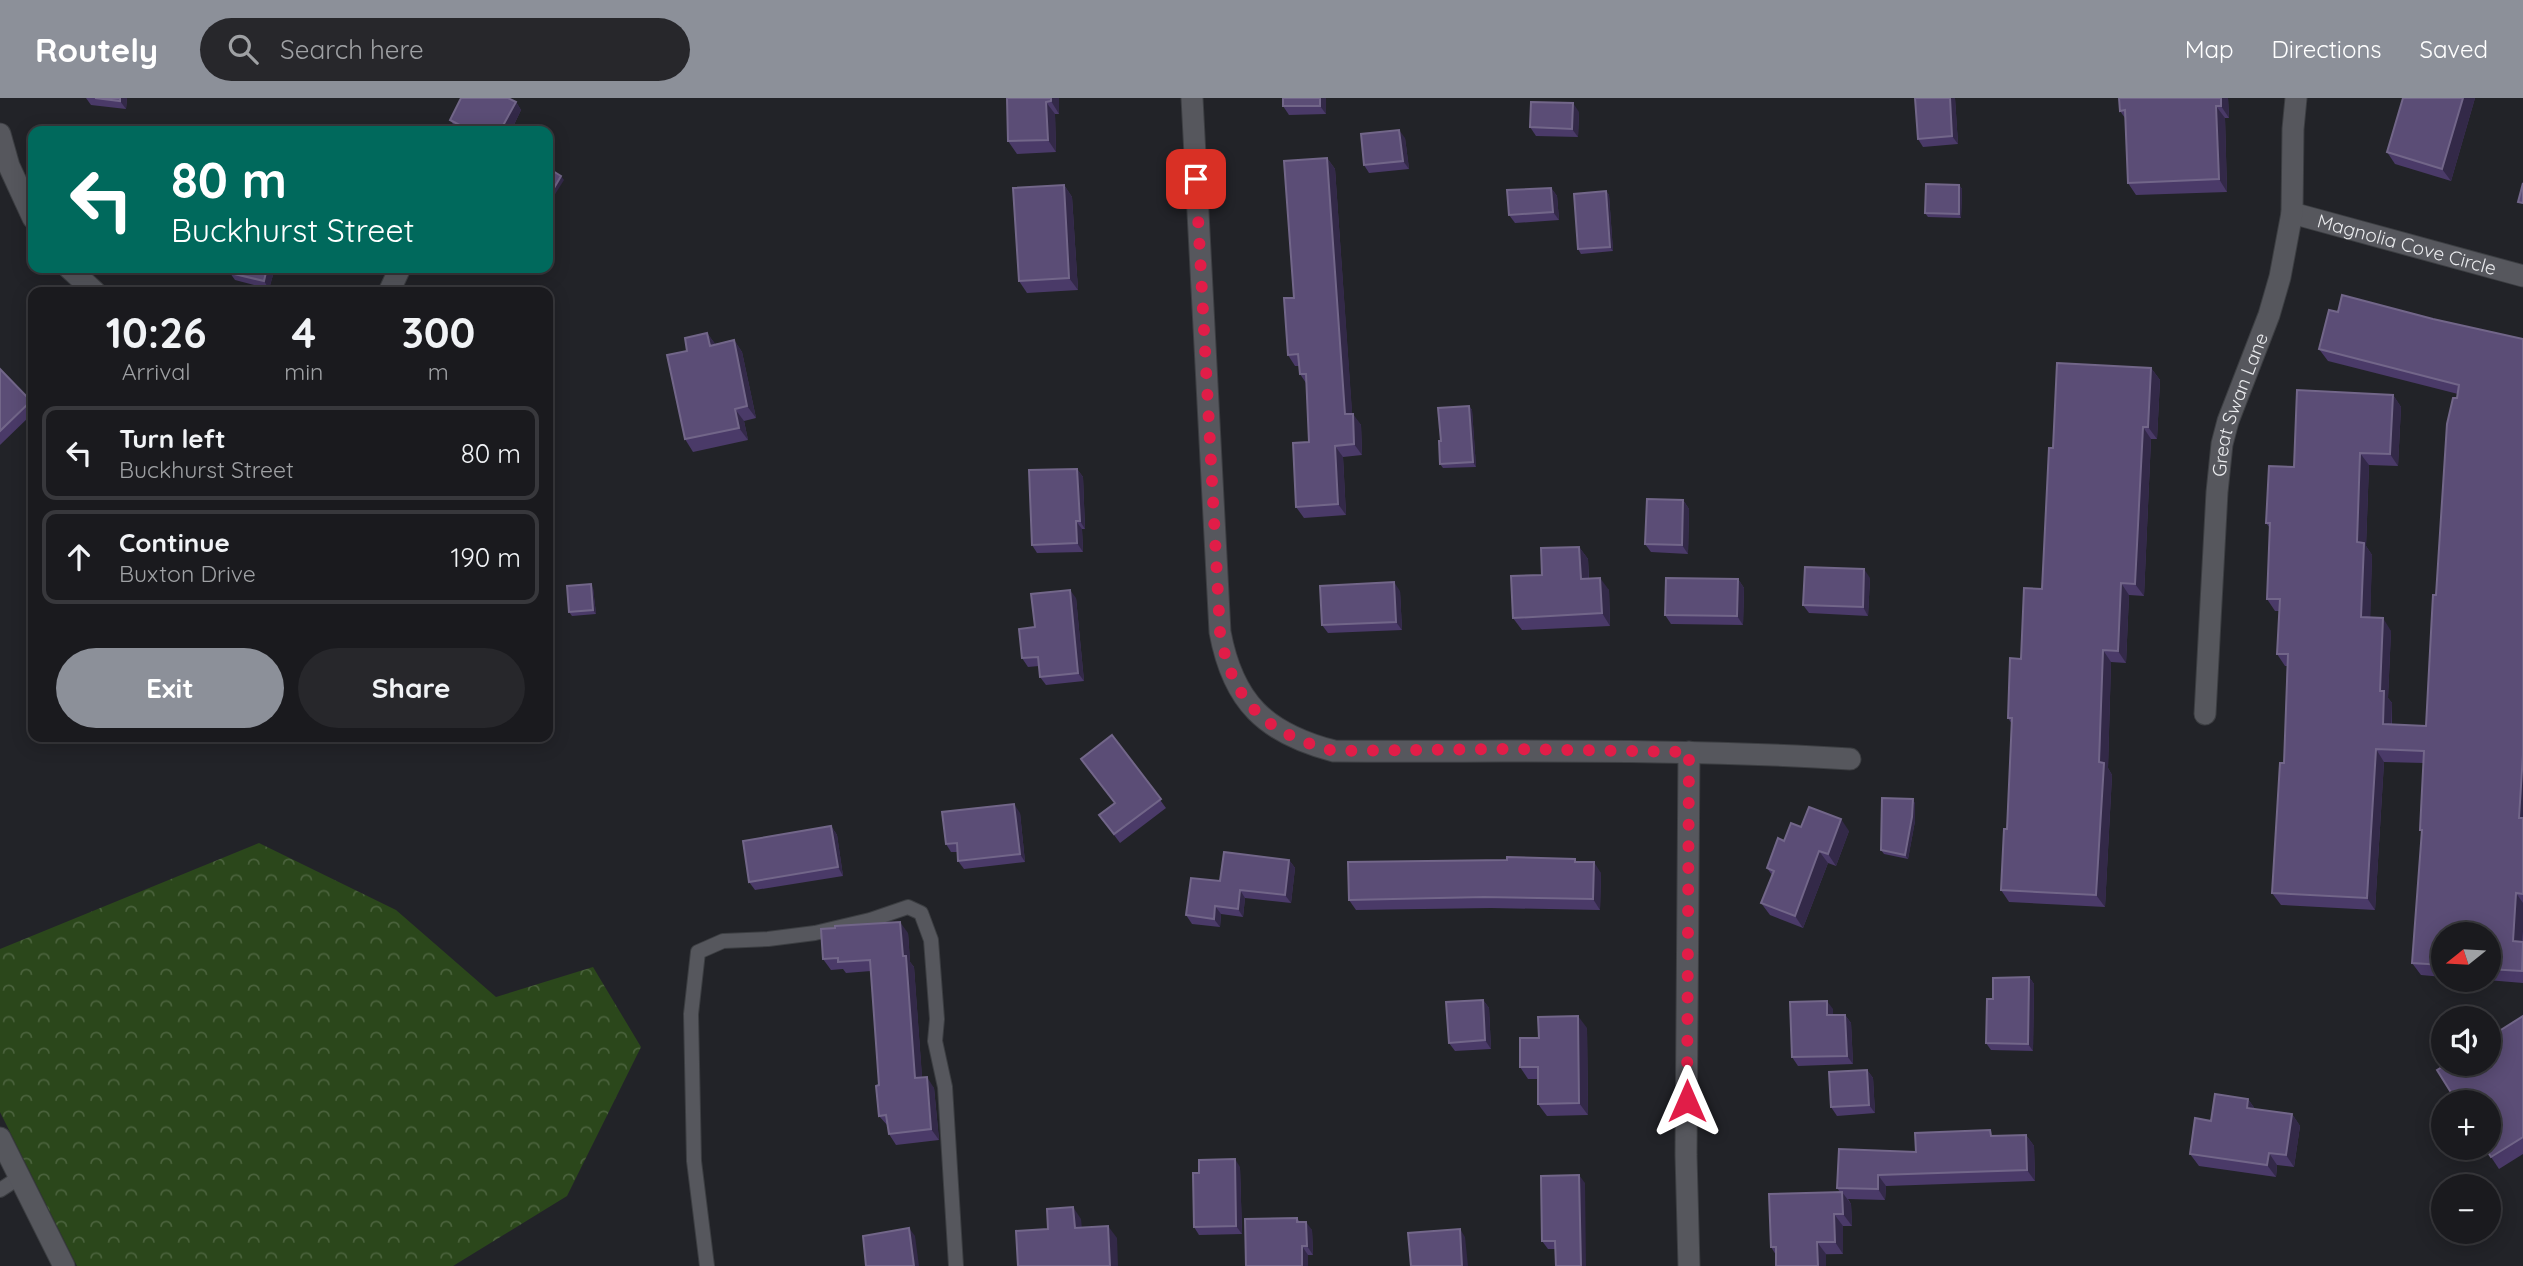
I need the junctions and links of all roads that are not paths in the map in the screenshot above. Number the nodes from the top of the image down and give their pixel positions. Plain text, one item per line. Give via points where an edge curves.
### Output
1 (1192, 98) edge
2 (2296, 98) edge
3 (0, 134) edge
4 (28, 207) edge
5 (2292, 213) junction
6 (74, 273) edge
7 (2523, 275) edge
8 (90, 287) edge
9 (2205, 714) dead end
10 (1689, 752) junction
11 (1850, 759) dead end
12 (0, 1138) edge
13 (20, 1177) junction
14 (0, 1190) edge
15 (64, 1266) edge
16 (707, 1266) edge
17 (956, 1266) edge
18 (1689, 1266) edge

1 - 10 street via 1220,632 1225,661 1251,707 1278,731 1334,751
2 - 5 street, Great Swan Lane
3 - 4 street
5 - 7 street, Magnolia Cove Circle
5 - 9 street, Great Swan Lane via 2269,315 2222,444
6 - 8 street
10 - 11 street
10 - 18 street
12 - 13 street
13 - 14 lane
13 - 15 street
16 - 17 lane via 694,1161 691,1014 698,952 723,941 815,933 908,907 921,913 931,940 935,1041 945,1087

